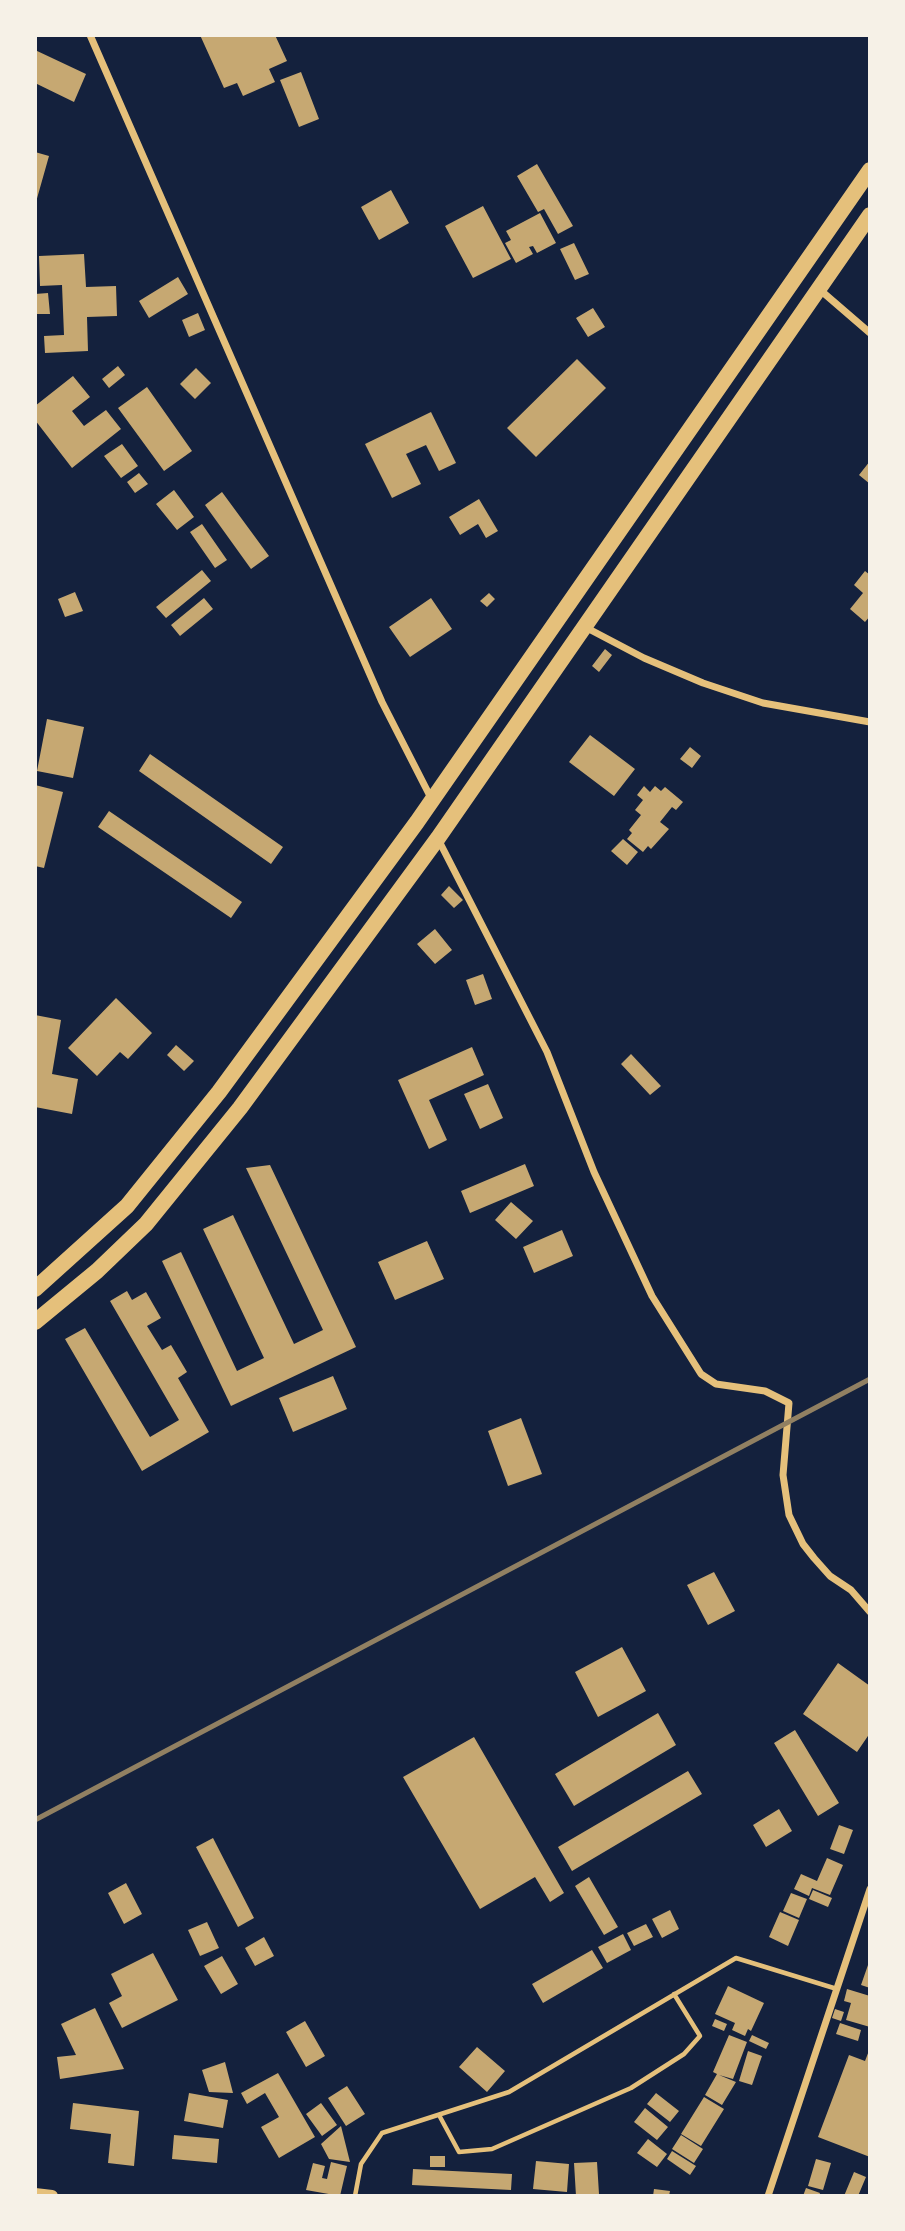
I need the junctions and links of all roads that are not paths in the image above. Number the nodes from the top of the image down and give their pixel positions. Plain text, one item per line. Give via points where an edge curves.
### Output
1 (90, 35) edge
2 (870, 170) edge
3 (870, 215) edge
4 (819, 289) junction
5 (870, 333) edge
6 (584, 626) junction
7 (870, 722) edge
8 (432, 801) junction
9 (438, 838) junction
10 (35, 1289) edge
11 (35, 1322) edge
12 (870, 1612) edge
13 (870, 1889) edge
14 (838, 1990) junction
15 (674, 1994) junction
16 (439, 2115) junction
17 (35, 2194) edge
18 (52, 2196) edge
19 (355, 2196) edge
20 (768, 2196) edge

1 - 8 street via 382,702
2 - 8 main road
3 - 4 main road
4 - 5 street
4 - 6 main road
6 - 7 street via 703,683 764,703
6 - 9 main road
8 - 10 main road via 175,1150 127,1206
9 - 11 main road via 195,1166 146,1224
9 - 12 street via 547,1052 594,1172 652,1296 701,1374 716,1384 765,1391 789,1403 783,1475 789,1515 814,1558
13 - 14 street
14 - 15 lane via 736,1958
14 - 20 street
15 - 16 lane via 509,2092
15 - 16 lane via 700,2036 684,2054 631,2088 492,2149 458,2152
16 - 19 lane via 382,2133 361,2164
17 - 18 street

